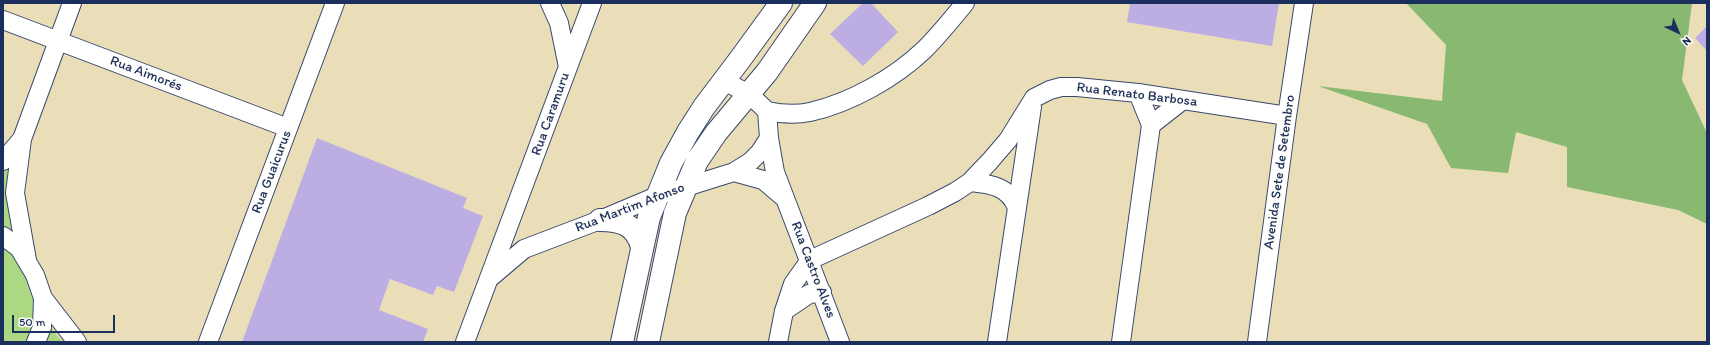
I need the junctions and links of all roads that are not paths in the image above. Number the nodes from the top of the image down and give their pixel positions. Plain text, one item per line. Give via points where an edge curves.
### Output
1 (72, 3) edge
2 (335, 3) edge
3 (550, 3) edge
4 (592, 3) edge
5 (781, 3) edge
6 (815, 3) edge
7 (965, 3) edge
8 (1304, 3) edge
9 (3, 20) edge
10 (58, 41) junction
11 (568, 67) junction
12 (724, 81) junction
13 (1138, 92) junction
14 (748, 94) junction
15 (1034, 98) junction
16 (1183, 100) junction
17 (767, 111) junction
18 (1287, 116) junction
19 (1151, 125) junction
20 (288, 128) junction
21 (769, 138) junction
22 (22, 139) junction
23 (3, 161) edge
24 (734, 172) junction
25 (970, 182) junction
26 (685, 186) junction
27 (657, 196) junction
28 (784, 198) junction
29 (1017, 208) junction
30 (600, 220) junction
31 (510, 225) junction
32 (3, 236) edge
33 (642, 247) junction
34 (524, 249) junction
35 (27, 260) junction
36 (810, 260) junction
37 (489, 279) junction
38 (822, 292) junction
39 (43, 298) junction
40 (784, 311) junction
41 (36, 342) edge
42 (77, 342) edge
43 (208, 342) edge
44 (465, 342) edge
45 (622, 342) edge
46 (648, 342) edge
47 (778, 342) edge
48 (840, 342) edge
49 (997, 342) edge
50 (1121, 342) edge
51 (1257, 342) edge

1 - 10 street
2 - 20 street, Rua Guaicurus
3 - 11 street via 560,23
4 - 11 street, Rua Caramuru
5 - 12 main road
6 - 14 main road via 767,72
7 - 17 street via 924,50 901,69 869,89 809,112 782,114
8 - 18 street, Avenida Sete de Setembro
9 - 10 street, Rua Aimorés
10 - 20 street, Rua Aimorés
10 - 22 street
11 - 31 street, Rua Caramuru
12 - 14 street
12 - 27 main road via 688,132
13 - 15 street, Rua Renato Barbosa via 1061,87
13 - 16 street, Rua Renato Barbosa
13 - 19 street
14 - 17 street
14 - 26 main road via 716,133 697,161
15 - 25 street via 1008,140
15 - 29 street
16 - 18 street, Rua Renato Barbosa
16 - 19 street
17 - 21 street, Rua Castro Alves
18 - 51 street, Avenida Sete de Setembro
19 - 50 street
20 - 43 street, Rua Guaicurus
21 - 24 street, Rua Martim Afonso via 750,162
21 - 28 street, Rua Castro Alves via 775,172
22 - 23 street
22 - 35 street via 15,193
24 - 26 street, Rua Martim Afonso
24 - 28 street, Rua Castro Alves via 763,180
25 - 29 street via 991,184 1004,191 1013,199
25 - 36 street via 928,206
26 - 27 street, Rua Martim Afonso
26 - 46 main road via 676,213
27 - 30 street, Rua Martim Afonso
27 - 33 main road
28 - 36 street, Rua Castro Alves
29 - 49 street
30 - 33 main road via 614,220 627,225 637,234
30 - 34 street, Rua Martim Afonso
31 - 34 street
31 - 37 street, Rua Caramuru
32 - 35 street via 19,248
33 - 45 main road
34 - 37 street, Rua Martim Afonso
35 - 39 street
36 - 38 street, Rua Castro Alves
36 - 40 street via 793,284
37 - 44 street, Rua Caramuru
38 - 40 street via 809,294
38 - 48 street, Rua Castro Alves
39 - 41 street via 42,327
39 - 42 street
40 - 47 street

